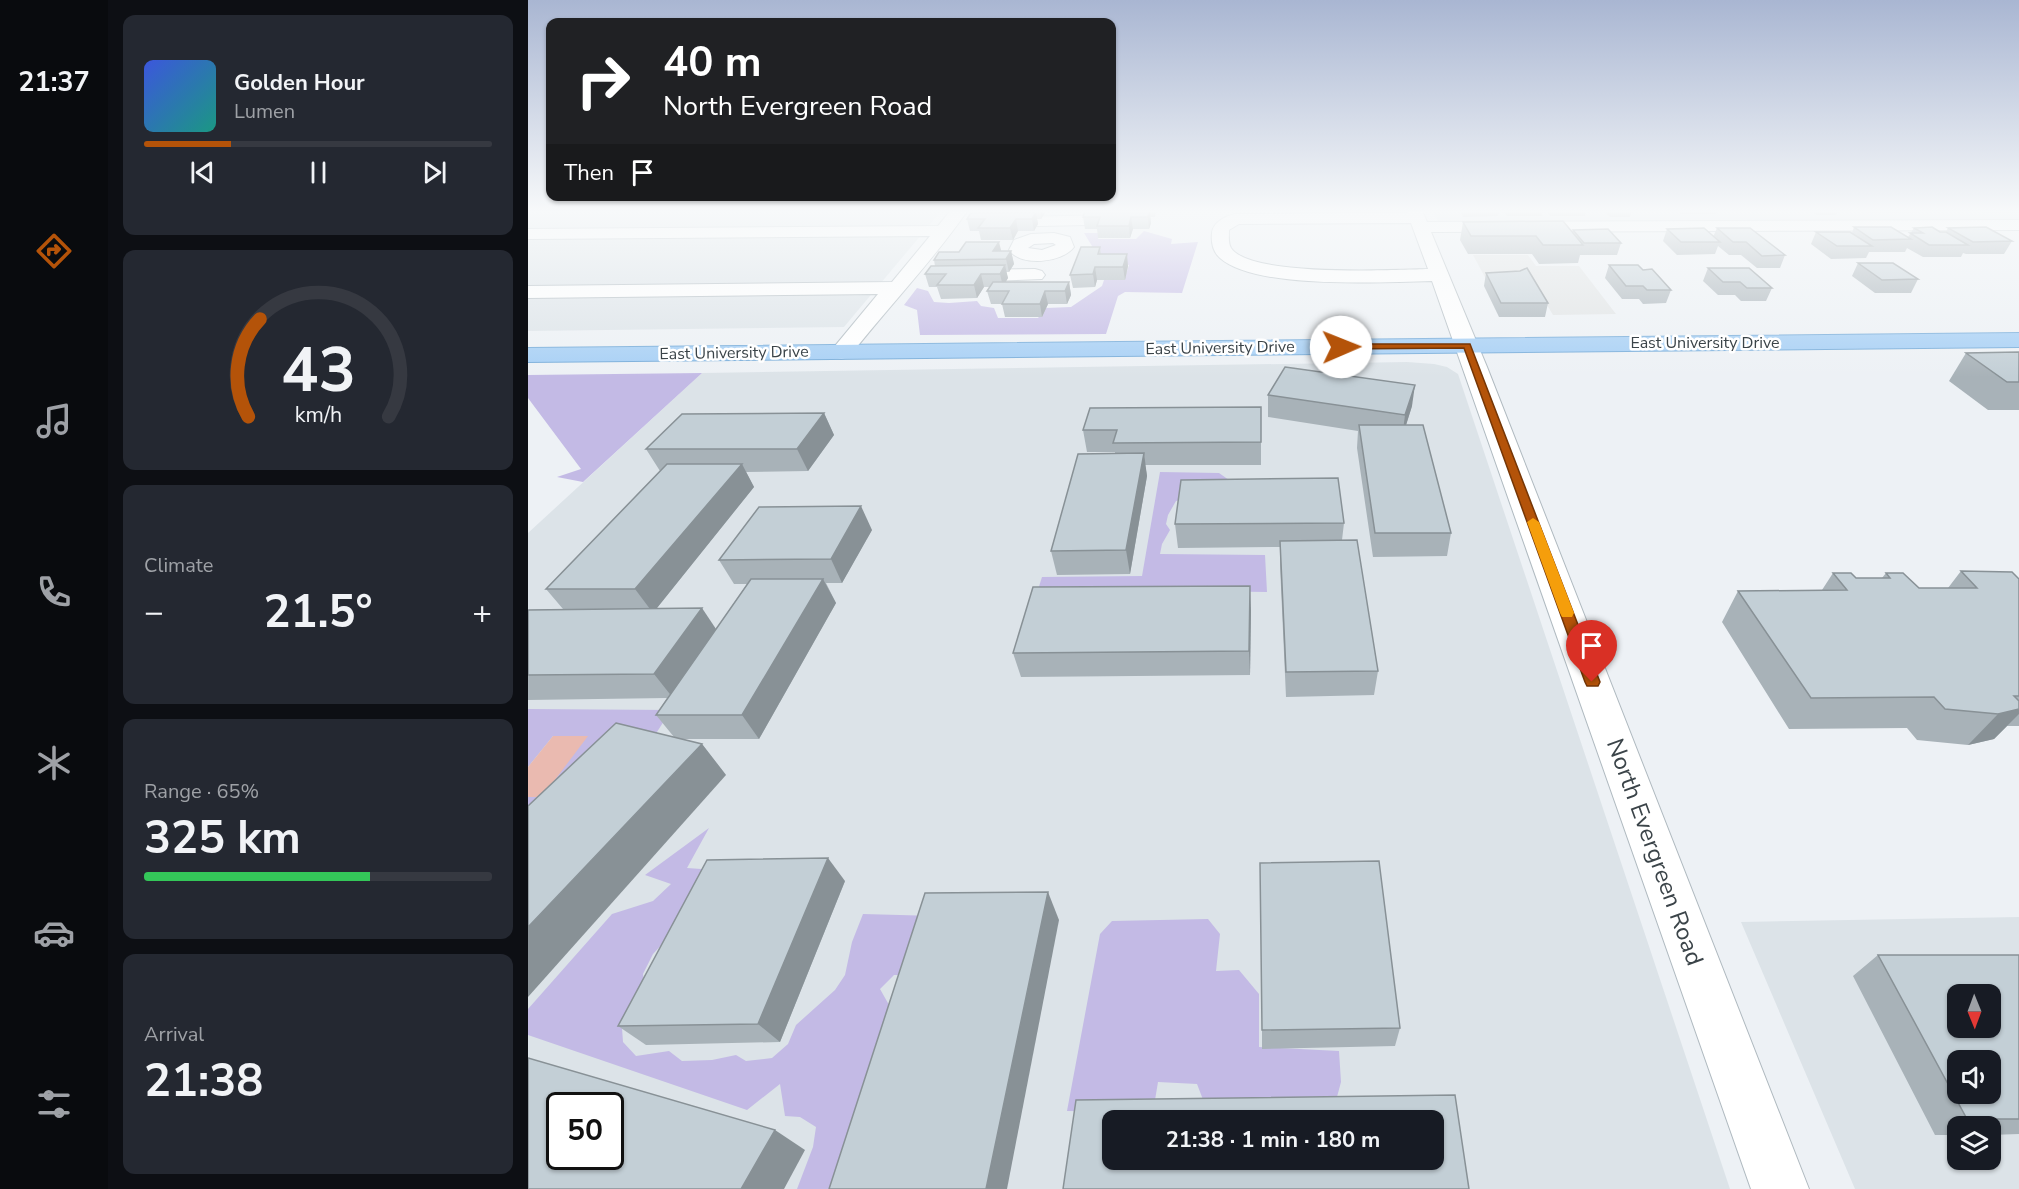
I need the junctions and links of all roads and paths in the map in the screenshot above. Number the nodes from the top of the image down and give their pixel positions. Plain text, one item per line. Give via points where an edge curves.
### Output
1 (916, 265) edge
2 (1038, 265) edge
3 (1251, 265) edge
4 (1435, 265) edge
5 (958, 276) edge
6 (1439, 276) junction
7 (898, 288) junction
8 (528, 292) edge
9 (2019, 340) edge
10 (1467, 345) junction
11 (841, 352) junction
12 (866, 352) junction
13 (528, 356) edge
14 (1780, 1189) edge

1 - 7 street
2 - 5 street via 1032,281
3 - 6 street via 1299,275
4 - 6 street, North Evergreen Road
6 - 10 street, North Evergreen Road
7 - 8 street
7 - 11 street via 882,301
7 - 12 street via 901,303
9 - 10 main road, East University Drive
10 - 12 main road, East University Drive
10 - 14 street, North Evergreen Road
11 - 12 main road, East University Drive
11 - 13 main road, East University Drive

